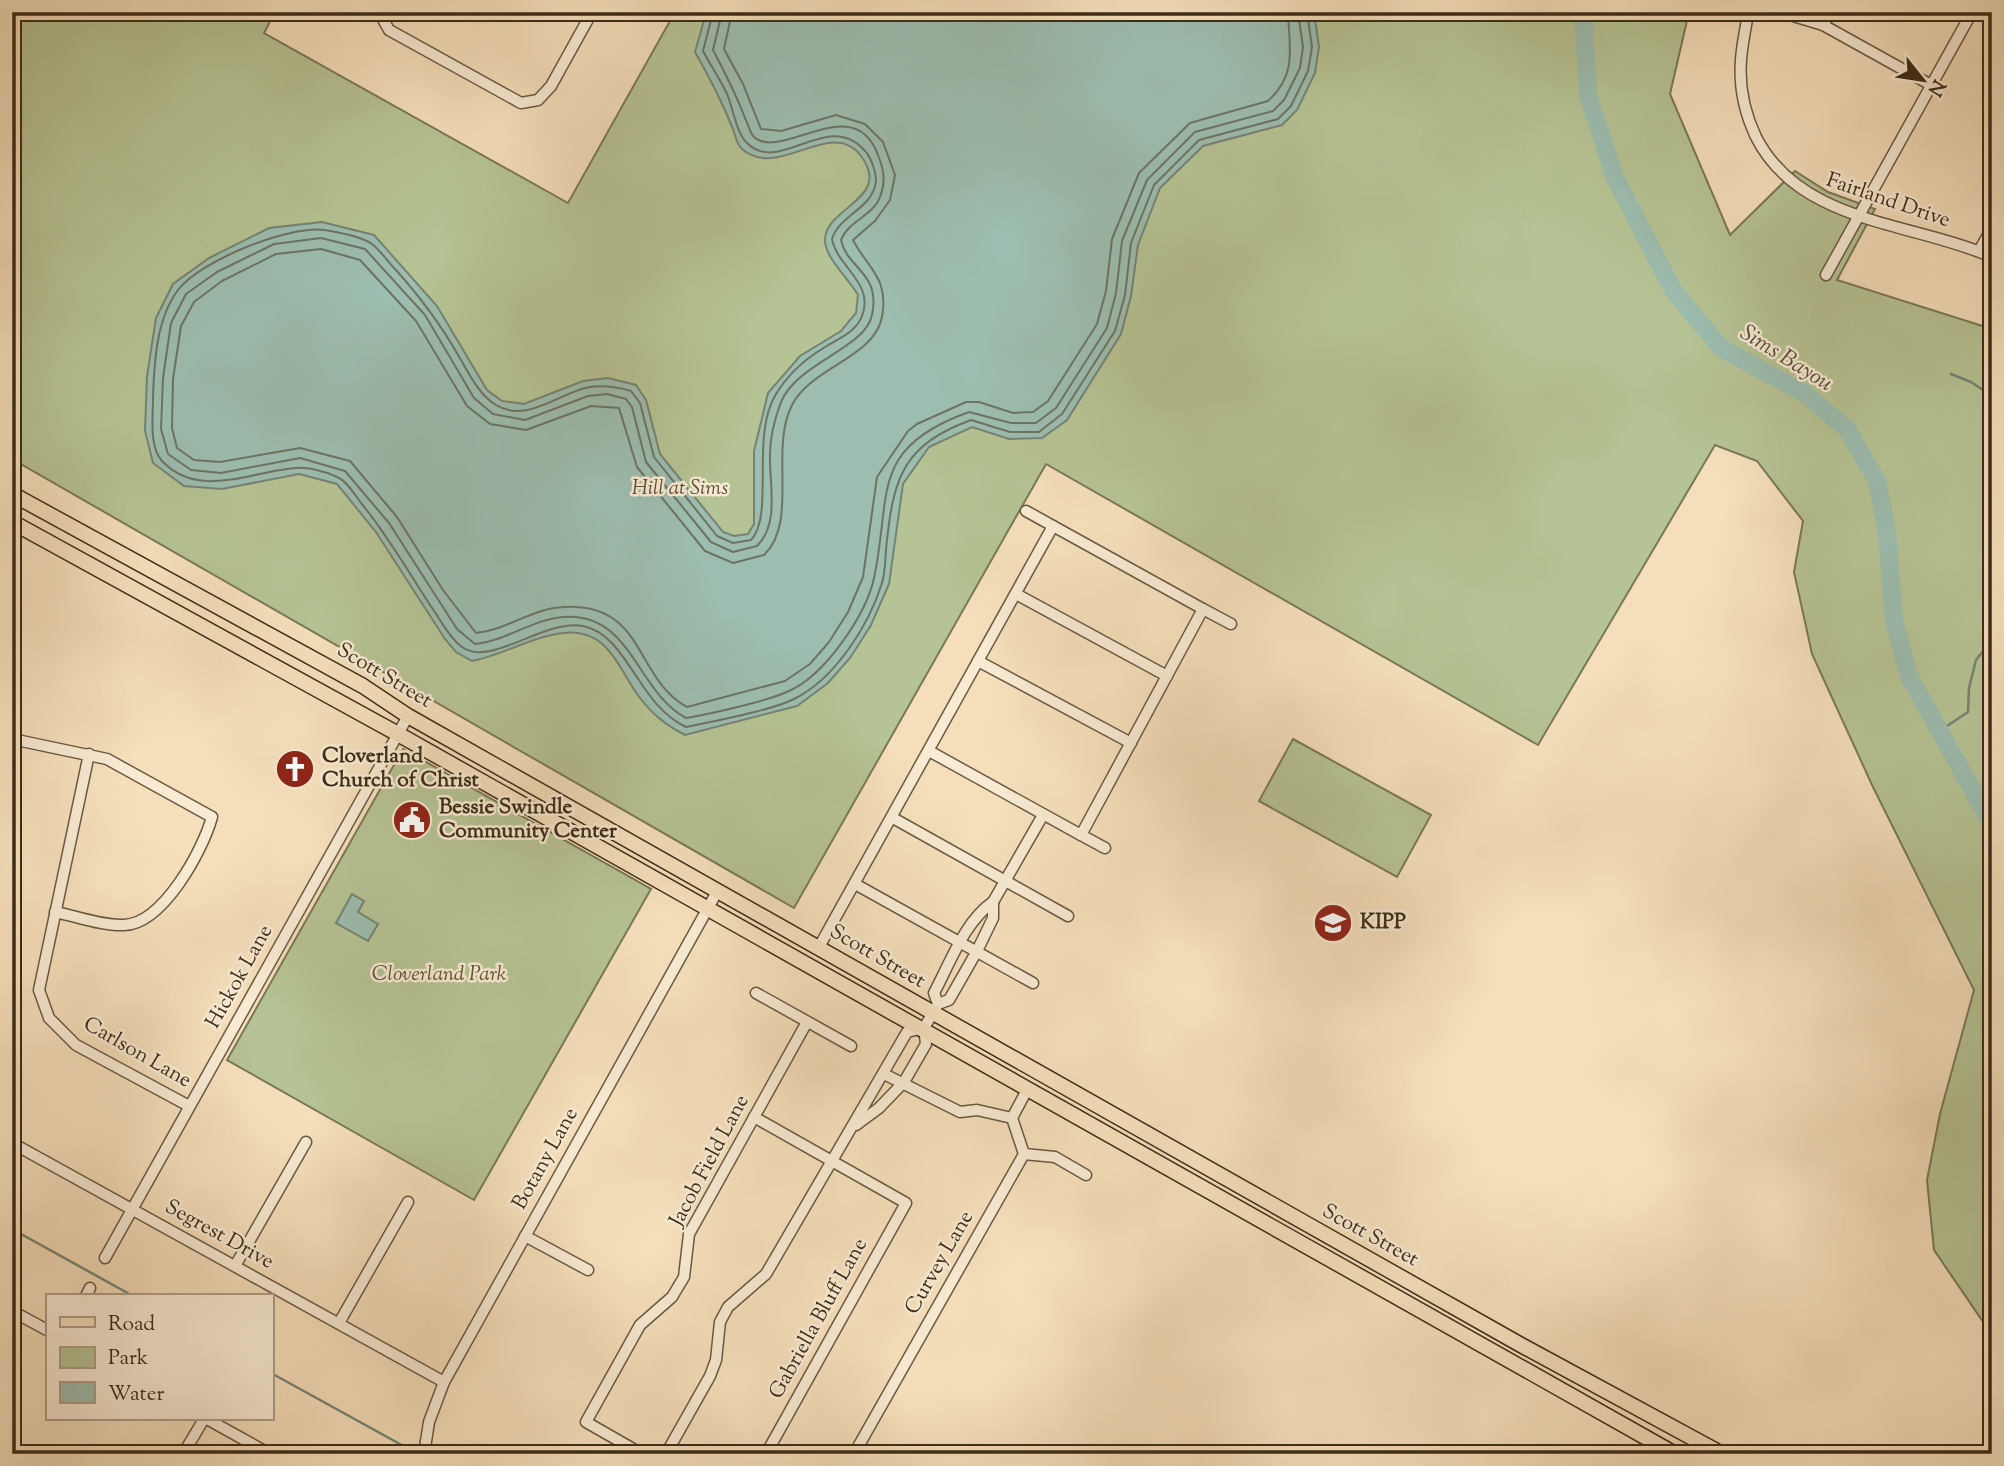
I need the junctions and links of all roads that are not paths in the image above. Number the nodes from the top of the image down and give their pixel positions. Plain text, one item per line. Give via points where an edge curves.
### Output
1 (379, 12) edge
2 (592, 12) edge
3 (1748, 12) edge
4 (1780, 12) edge
5 (1831, 12) edge
6 (1972, 12) edge
7 (1823, 25) junction
8 (1931, 85) junction
9 (1859, 215) junction
10 (1992, 228) edge
11 (1979, 251) junction
12 (1992, 257) edge
13 (1826, 275) dead end
14 (14, 498) edge
15 (1026, 511) dead end
16 (12, 522) edge
17 (1054, 526) junction
18 (1016, 594) junction
19 (1203, 609) junction
20 (1231, 624) dead end
21 (978, 661) junction
22 (1167, 676) junction
23 (408, 716) junction
24 (398, 734) junction
25 (12, 739) edge
26 (1131, 743) junction
27 (929, 751) junction
28 (89, 754) junction
29 (564, 803) junction
30 (1043, 815) junction
31 (893, 818) junction
32 (554, 822) junction
33 (1081, 835) junction
34 (1105, 848) dead end
35 (1005, 880) junction
36 (855, 884) junction
37 (718, 890) junction
38 (993, 902) junction
39 (708, 907) junction
40 (55, 912) junction
41 (1068, 916) dead end
42 (961, 943) junction
43 (819, 947) junction
44 (977, 951) junction
45 (948, 967) junction
46 (964, 975) junction
47 (1033, 983) dead end
48 (757, 993) dead end
49 (935, 1009) junction
50 (807, 1022) junction
51 (924, 1028) junction
52 (851, 1046) dead end
53 (884, 1074) junction
54 (904, 1082) junction
55 (1028, 1088) junction
56 (189, 1106) junction
57 (754, 1117) junction
58 (1012, 1118) junction
59 (1120, 1118) junction
60 (851, 1128) junction
61 (1110, 1135) junction
62 (306, 1142) dead end
63 (12, 1143) edge
64 (1024, 1154) junction
65 (831, 1159) junction
66 (1086, 1175) dead end
67 (1260, 1198) junction
68 (408, 1202) dead end
69 (133, 1210) junction
70 (1251, 1214) junction
71 (525, 1236) junction
72 (106, 1258) dead end
73 (235, 1266) junction
74 (588, 1270) dead end
75 (12, 1311) edge
76 (339, 1323) junction
77 (46, 1329) edge
78 (1521, 1345) junction
79 (1513, 1363) junction
80 (444, 1382) junction
81 (205, 1420) edge
82 (208, 1420) edge
83 (424, 1450) edge
84 (183, 1454) edge
85 (270, 1454) edge
86 (642, 1454) edge
87 (666, 1454) edge
88 (766, 1454) edge
89 (854, 1454) edge
90 (1675, 1454) edge
91 (1722, 1454) edge

1 - 2 street via 389,30 520,103 538,100 551,86
3 - 9 street, Fairland Drive via 1740,61 1742,95 1761,147 1798,187
4 - 7 street
5 - 7 street
6 - 8 street
7 - 8 street
8 - 9 street
9 - 11 street, Fairland Drive
9 - 13 street
10 - 11 street
11 - 12 street, Fairland Drive
14 - 23 main road, Scott Street via 363,686
15 - 17 street
16 - 24 main road, Scott Street
17 - 18 street
17 - 19 street
18 - 21 street
18 - 22 street
19 - 20 street
19 - 22 street
21 - 26 street
21 - 27 street
22 - 26 street
23 - 24 street, Hickok Lane
23 - 29 main road, Scott Street
24 - 32 main road, Scott Street
24 - 56 street, Hickok Lane
25 - 28 street
26 - 33 street
27 - 30 street
27 - 31 street
28 - 40 street, Carlson Lane
28 - 40 street via 107,758 212,817 170,897 153,913 125,925
29 - 32 main road
29 - 37 main road, Scott Street
30 - 33 street
30 - 35 street
31 - 35 street
31 - 36 street
32 - 39 main road, Scott Street
33 - 34 street
35 - 38 street
35 - 41 street
36 - 42 street
36 - 43 street
37 - 39 street, Botany Lane
37 - 43 main road, Scott Street
38 - 42 street via 980,911
38 - 44 street via 993,918
39 - 51 main road, Scott Street
39 - 71 street, Botany Lane
40 - 56 street, Carlson Lane via 39,990 49,1018 76,1045
42 - 44 street
42 - 45 street
43 - 49 main road, Scott Street
44 - 46 street
44 - 47 street
45 - 46 street
45 - 49 street via 934,993
46 - 49 street via 949,1000
48 - 50 street
49 - 51 street
49 - 59 main road, Scott Street
50 - 52 street
50 - 57 street, Jacob Field Lane
51 - 53 street via 907,1032
51 - 54 street via 926,1044
51 - 55 main road, Scott Street
53 - 54 street
53 - 60 street
54 - 58 street via 960,1112 977,1110
54 - 60 street
55 - 58 street
55 - 61 main road, Scott Street
56 - 69 street, Hickok Lane
57 - 65 street
57 - 86 street, Jacob Field Lane via 689,1234 684,1278 672,1297 640,1325 586,1422
58 - 64 street
59 - 61 main road
59 - 67 main road, Scott Street
60 - 65 street
61 - 70 main road, Scott Street
62 - 73 street
63 - 69 street, Segrest Drive
64 - 66 street via 1055,1157
64 - 89 street, Curvey Lane
65 - 87 street via 766,1275 729,1307 720,1322 710,1376
65 - 88 street, Gabriella Bluff Lane via 906,1203
67 - 70 main road
67 - 78 main road, Scott Street
68 - 76 street
69 - 72 street, Hickok Lane
69 - 73 street, Segrest Drive
70 - 79 main road, Scott Street
71 - 74 street
71 - 80 street, Botany Lane
73 - 76 street, Segrest Drive
75 - 77 street
76 - 80 street, Segrest Drive
78 - 79 main road
78 - 91 main road, Scott Street
79 - 90 main road, Scott Street
80 - 83 street, Botany Lane
81 - 84 street
82 - 85 street

